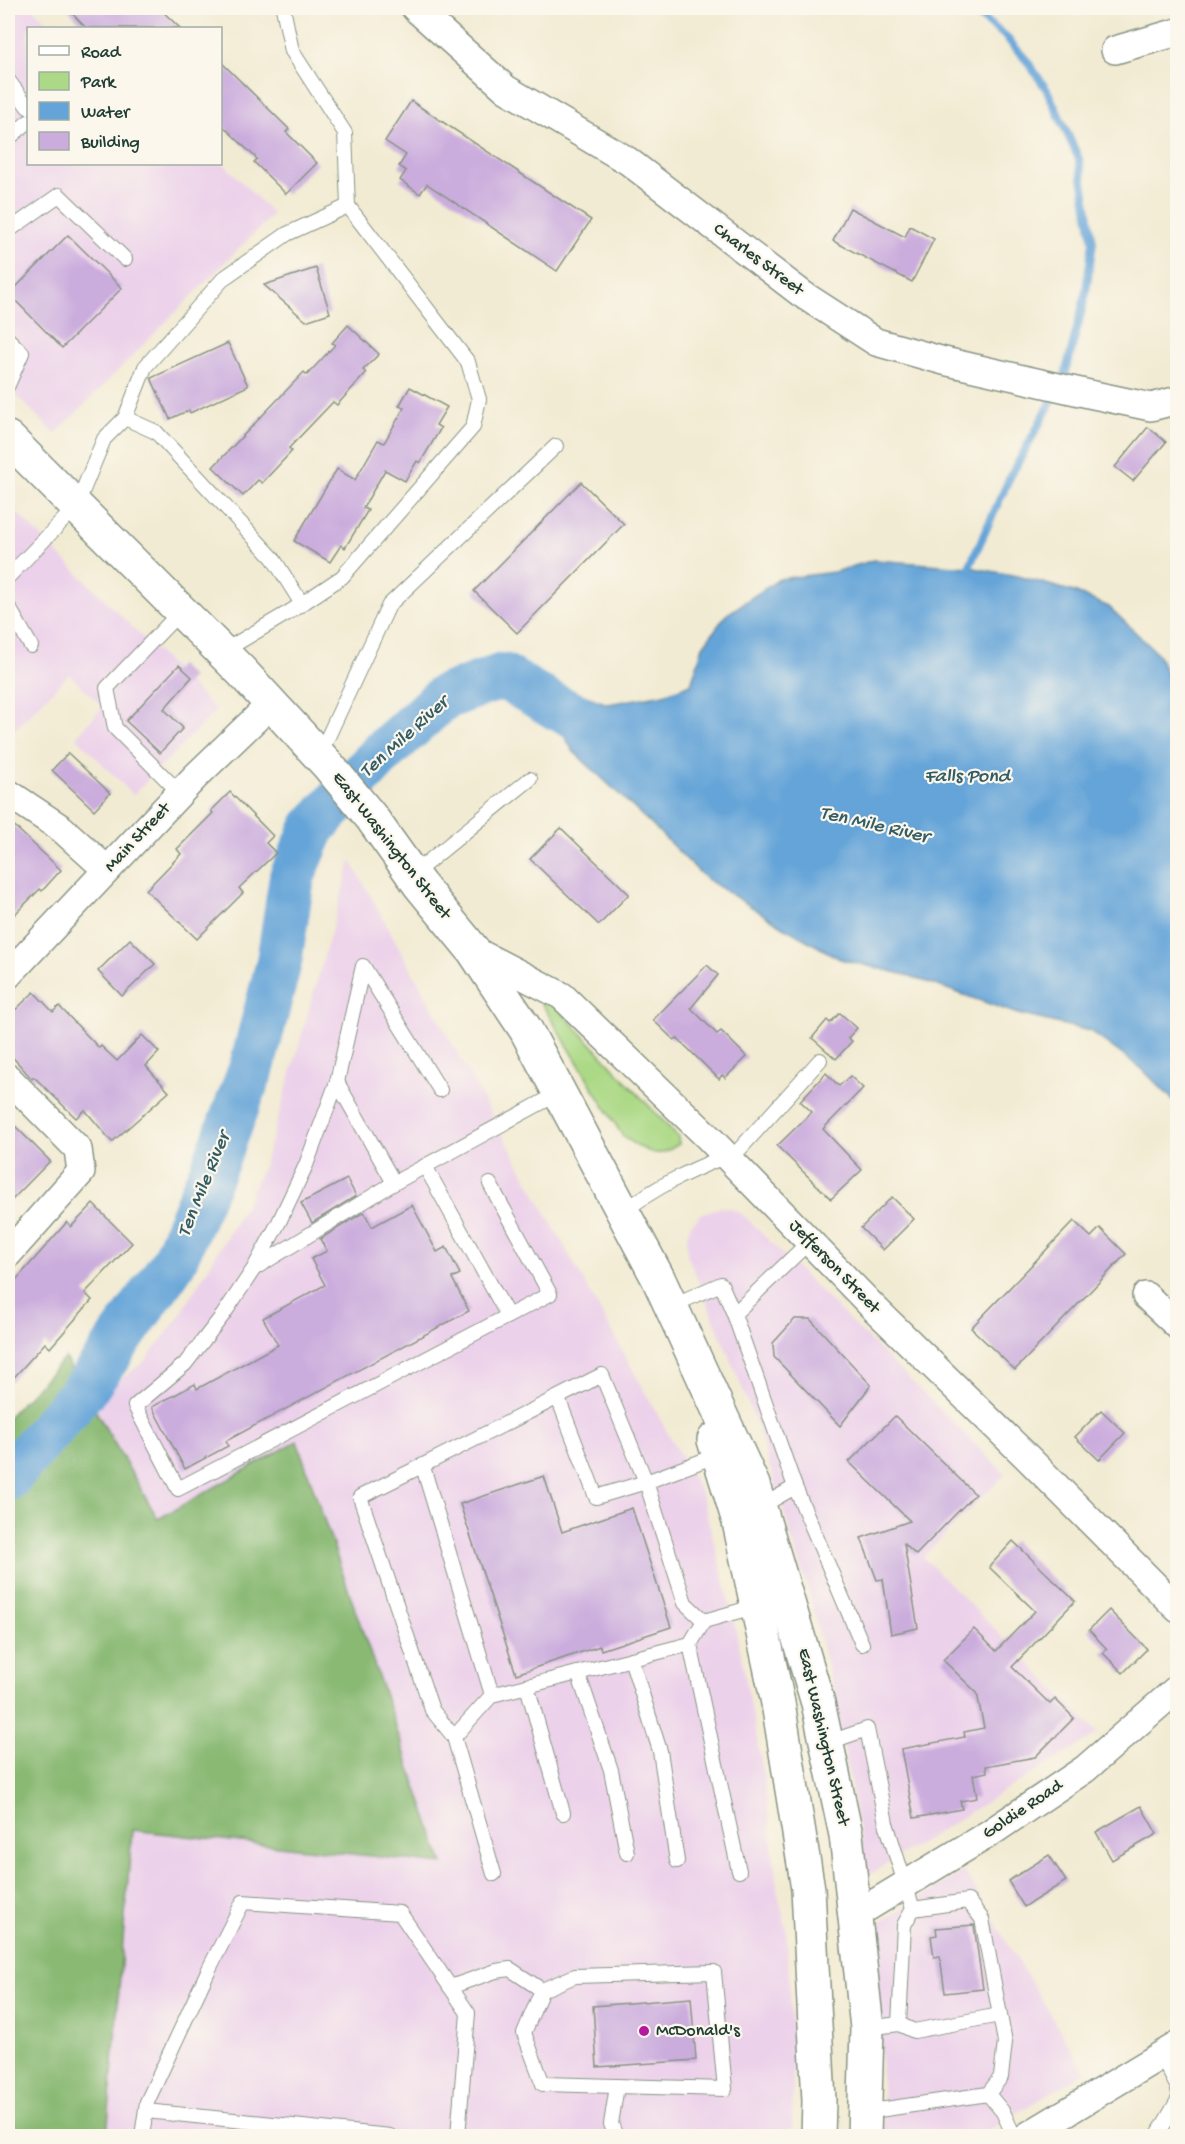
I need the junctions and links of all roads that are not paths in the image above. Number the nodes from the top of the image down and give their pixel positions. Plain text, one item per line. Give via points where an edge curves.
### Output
1 (283, 8) edge
2 (416, 8) edge
3 (1178, 32) edge
4 (1115, 50) dead end
5 (8, 80) edge
6 (27, 106) edge
7 (27, 123) edge
8 (8, 139) edge
9 (348, 206) junction
10 (8, 231) edge
11 (125, 260) dead end
12 (8, 339) edge
13 (8, 385) edge
14 (1178, 400) edge
15 (125, 418) junction
16 (10, 444) edge
17 (556, 446) dead end
18 (76, 507) junction
19 (8, 577) edge
20 (302, 604) junction
21 (8, 606) edge
22 (181, 611) junction
23 (31, 646) dead end
24 (222, 652) junction
25 (271, 704) junction
26 (323, 760) junction
27 (530, 779) dead end
28 (8, 793) edge
29 (180, 793) junction
30 (107, 870) junction
31 (412, 874) junction
32 (474, 950) junction
33 (8, 975) edge
34 (820, 1060) dead end
35 (8, 1078) edge
36 (337, 1082) junction
37 (440, 1090) dead end
38 (559, 1093) junction
39 (728, 1158) junction
40 (424, 1166) junction
41 (394, 1183) junction
42 (490, 1184) dead end
43 (623, 1212) junction
44 (809, 1242) junction
45 (8, 1254) edge
46 (253, 1270) junction
47 (1146, 1296) dead end
48 (734, 1314) junction
49 (675, 1315) junction
50 (508, 1316) junction
51 (1178, 1326) edge
52 (558, 1398) junction
53 (718, 1455) junction
54 (423, 1467) junction
55 (646, 1482) junction
56 (795, 1487) junction
57 (760, 1507) junction
58 (757, 1606) junction
59 (1178, 1609) edge
60 (704, 1621) junction
61 (690, 1644) junction
62 (862, 1644) dead end
63 (632, 1659) junction
64 (578, 1673) junction
65 (527, 1686) junction
66 (1178, 1688) edge
67 (492, 1695) junction
68 (454, 1737) junction
69 (827, 1743) junction
70 (563, 1813) dead end
71 (627, 1853) dead end
72 (677, 1861) dead end
73 (739, 1871) dead end
74 (494, 1874) dead end
75 (909, 1896) junction
76 (855, 1915) junction
77 (450, 1988) junction
78 (542, 1990) junction
79 (1000, 2015) junction
80 (899, 2024) junction
81 (867, 2028) junction
82 (1169, 2050) edge
83 (617, 2086) junction
84 (1178, 2090) edge
85 (988, 2094) junction
86 (1178, 2100) edge
87 (146, 2110) junction
88 (865, 2124) edge
89 (142, 2136) edge
90 (390, 2136) edge
91 (458, 2136) edge
92 (616, 2136) edge
93 (818, 2136) edge
94 (1014, 2136) edge
95 (1027, 2136) edge
96 (1156, 2136) edge

1 - 9 lane via 292,51 345,133
2 - 14 street, Charles Street via 506,89 628,161 802,294 876,342 1151,406
3 - 4 street
5 - 6 lane
7 - 8 lane
9 - 15 lane via 287,234 224,278 145,367
9 - 20 lane via 468,362 478,399 473,427 342,577
10 - 11 lane via 59,195
12 - 13 lane via 22,353
15 - 18 lane via 104,439
15 - 20 lane via 156,432 273,558
16 - 18 main road, East Washington Street
17 - 26 lane via 389,605
18 - 19 lane
18 - 22 main road, East Washington Street
20 - 24 lane
21 - 23 lane
22 - 24 main road, East Washington Street
22 - 29 lane via 107,688 114,728
24 - 25 main road, East Washington Street
25 - 26 main road, East Washington Street
25 - 29 street, Main Street
26 - 31 main road, East Washington Street
27 - 31 lane
28 - 30 street via 62,829
29 - 30 street, Main Street
30 - 33 street, Main Street
31 - 32 main road, East Washington Street
32 - 38 main road, East Washington Street
32 - 39 street, Jefferson Street via 562,996
34 - 39 lane
35 - 45 street via 78,1149 81,1172
36 - 37 lane via 363,966
36 - 41 lane
36 - 46 lane via 306,1165
38 - 40 lane
38 - 43 main road, East Washington Street
39 - 43 lane via 685,1173
39 - 44 street, Jefferson Street
40 - 41 lane
40 - 50 lane
41 - 46 lane
42 - 50 lane via 549,1294
43 - 49 main road, East Washington Street
44 - 48 lane
44 - 59 street, Jefferson Street
46 - 50 lane via 224,1315 184,1364 135,1406 178,1489
47 - 51 street
48 - 49 lane via 721,1284
48 - 56 lane
49 - 53 main road, East Washington Street
49 - 57 main road, East Washington Street
52 - 54 lane
52 - 55 lane via 596,1497
52 - 55 lane via 602,1375
53 - 55 lane
53 - 58 main road, East Washington Street via 739,1522
54 - 67 lane
54 - 68 lane via 360,1497 432,1710
55 - 60 lane via 685,1603
56 - 57 lane
56 - 62 lane
57 - 69 main road, East Washington Street
58 - 60 lane
58 - 93 main road, East Washington Street via 778,1703 808,1889
60 - 61 lane
61 - 63 lane
61 - 73 lane
63 - 64 lane
63 - 72 lane via 660,1751
64 - 65 lane
64 - 71 lane via 612,1770
65 - 67 lane
65 - 70 lane
66 - 75 street, Goldie Road via 1085,1769 990,1833
67 - 68 lane
68 - 74 lane
69 - 75 lane via 867,1729 886,1823
69 - 76 main road, East Washington Street via 846,1835
75 - 76 street, Goldie Road
75 - 79 lane via 968,1901 982,1919
75 - 80 lane
76 - 81 main road, East Washington Street
77 - 78 lane via 510,1969
77 - 87 lane via 400,1913 243,1902 171,2049
77 - 91 lane via 468,2013
78 - 83 lane via 525,2033 543,2084
78 - 83 lane via 575,1976 714,1972 725,2089
79 - 80 lane via 914,2031
79 - 85 lane via 1005,2042 1001,2077
80 - 81 lane
81 - 88 main road, East Washington Street
82 - 84 lane
82 - 95 street
83 - 92 lane via 611,2124
85 - 88 lane
85 - 94 lane via 1003,2112
86 - 96 lane
87 - 89 lane
87 - 90 lane

